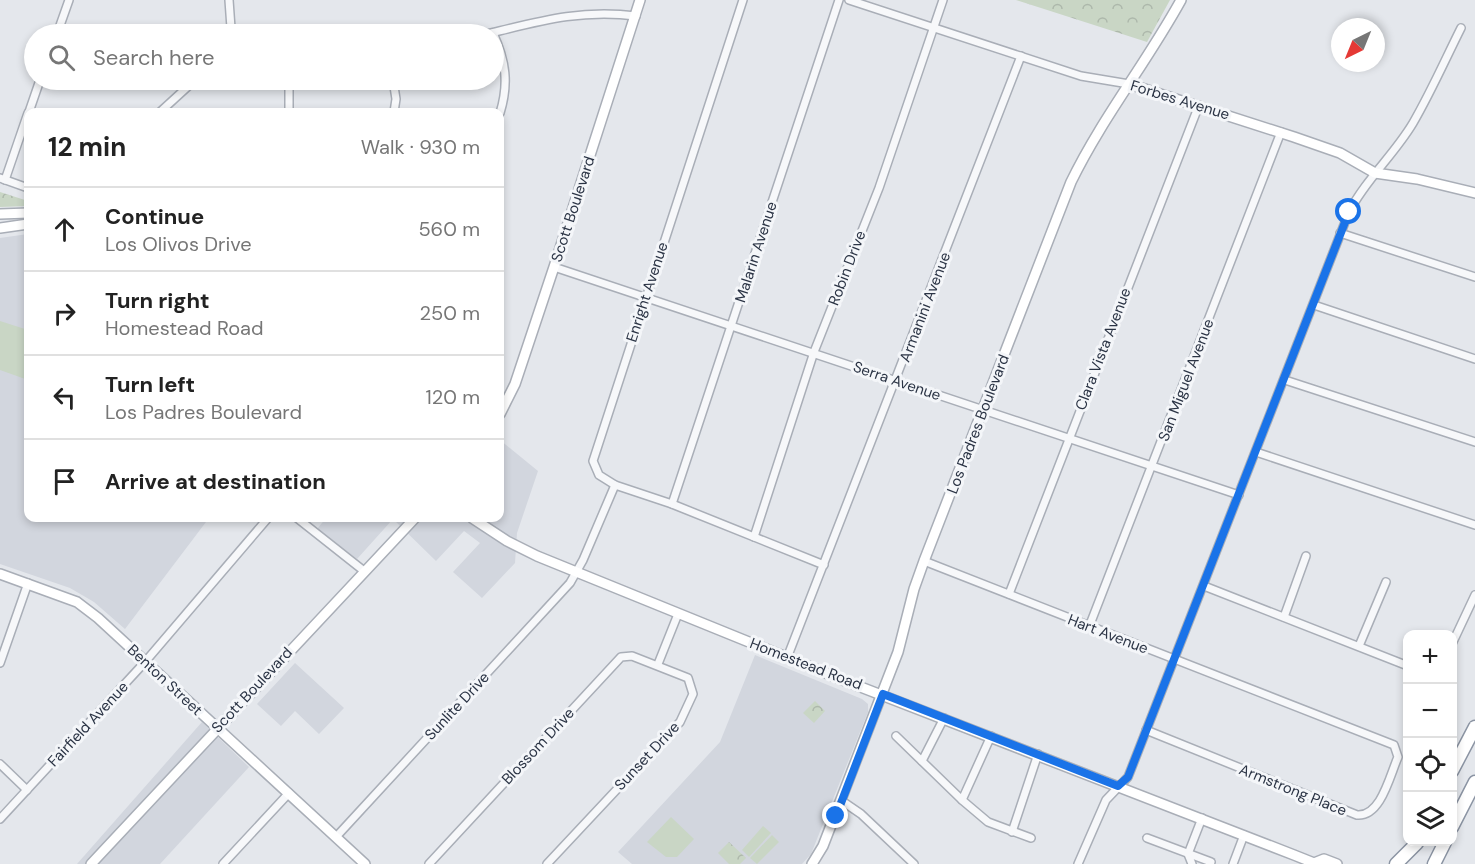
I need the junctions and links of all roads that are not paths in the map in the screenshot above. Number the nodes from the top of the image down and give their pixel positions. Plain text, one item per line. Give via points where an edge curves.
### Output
1 (69, 0) edge
2 (229, 0) edge
3 (640, 0) edge
4 (743, 0) edge
5 (839, 0) edge
6 (849, 0) edge
7 (943, 0) edge
8 (1182, 0) edge
9 (636, 16) junction
10 (61, 24) edge
11 (231, 24) edge
12 (935, 27) junction
13 (1461, 28) dead end
14 (504, 31) edge
15 (1021, 56) junction
16 (504, 59) edge
17 (1129, 84) junction
18 (37, 90) edge
19 (184, 90) edge
20 (289, 90) edge
21 (395, 90) edge
22 (1199, 105) junction
23 (31, 108) edge
24 (164, 108) edge
25 (290, 108) edge
26 (395, 108) edge
27 (501, 108) edge
28 (24, 125) edge
29 (1281, 132) junction
30 (1375, 172) junction
31 (2, 179) edge
32 (24, 187) edge
33 (1475, 193) edge
34 (24, 213) edge
35 (0, 214) edge
36 (24, 225) edge
37 (0, 228) edge
38 (1340, 233) junction
39 (554, 267) junction
40 (1475, 278) edge
41 (645, 298) junction
42 (1314, 305) junction
43 (731, 327) junction
44 (814, 352) junction
45 (1475, 359) edge
46 (1285, 380) junction
47 (897, 381) junction
48 (504, 404) edge
49 (984, 410) junction
50 (1069, 437) junction
51 (1475, 442) edge
52 (1256, 452) junction
53 (1153, 466) junction
54 (615, 485) junction
55 (1239, 495) junction
56 (672, 504) junction
57 (265, 522) edge
58 (302, 522) edge
59 (411, 522) edge
60 (478, 522) edge
61 (1475, 525) edge
62 (754, 537) junction
63 (1306, 556) dead end
64 (924, 561) junction
65 (824, 565) junction
66 (364, 571) junction
67 (576, 573) junction
68 (0, 574) edge
69 (1386, 582) dead end
70 (28, 583) junction
71 (1203, 586) junction
72 (1009, 594) junction
73 (1475, 595) edge
74 (678, 614) junction
75 (1284, 617) junction
76 (1089, 627) junction
77 (1457, 633) edge
78 (1359, 646) junction
79 (787, 658) junction
80 (1174, 660) junction
81 (145, 662) junction
82 (0, 663) edge
83 (658, 664) junction
84 (1403, 664) edge
85 (883, 694) junction
86 (944, 718) junction
87 (217, 727) junction
88 (1475, 727) edge
89 (1146, 730) junction
90 (896, 736) dead end
91 (991, 736) junction
92 (1394, 745) joint
93 (1038, 754) junction
94 (922, 760) junction
95 (1457, 761) edge
96 (0, 764) edge
97 (1475, 782) edge
98 (1118, 786) junction
99 (27, 790) junction
100 (289, 793) junction
101 (962, 800) junction
102 (842, 801) junction
103 (1457, 817) edge
104 (1202, 818) junction
105 (0, 819) edge
106 (1012, 832) junction
107 (1244, 835) junction
108 (336, 837) junction
109 (1031, 838) dead end
110 (1147, 838) dead end
111 (1414, 846) edge
112 (1416, 846) edge
113 (1443, 846) edge
114 (1188, 854) junction
115 (226, 861) edge
116 (1211, 862) dead end
117 (1314, 863) edge
118 (91, 864) edge
119 (235, 864) edge
120 (365, 864) edge
121 (429, 864) edge
122 (547, 864) edge
123 (812, 864) edge
124 (914, 864) edge
125 (1078, 864) edge
126 (1192, 864) edge
127 (1233, 864) edge
128 (1337, 864) edge
129 (1396, 864) edge
130 (1407, 864) edge
131 (1434, 864) edge

1 - 10 street
2 - 11 street
3 - 9 main road, Scott Boulevard
4 - 41 street, Enright Avenue
5 - 43 street, Malarin Avenue
6 - 12 street, Forbes Avenue
7 - 12 street, Robin Drive
8 - 17 main road, Los Padres Boulevard
9 - 14 street via 593,12
9 - 39 main road, Scott Boulevard
12 - 15 street, Forbes Avenue
12 - 44 street, Robin Drive via 879,188
13 - 30 street via 1412,123
15 - 17 street, Forbes Avenue via 1081,76
15 - 47 street, Armanini Avenue
16 - 27 street
17 - 22 main road, Forbes Avenue
17 - 49 main road, Los Padres Boulevard via 1071,182
18 - 23 street
19 - 24 street
20 - 25 street
21 - 26 street
22 - 29 main road, Forbes Avenue
22 - 50 street, Clara Vista Avenue
28 - 31 street
29 - 30 main road, Forbes Avenue via 1340,153 1363,169
29 - 53 street, San Miguel Avenue
30 - 33 main road, Forbes Avenue
30 - 38 street via 1356,198
31 - 32 street
34 - 35 main road
36 - 37 main road
38 - 40 street
38 - 42 street
39 - 41 street, Serra Avenue
39 - 48 main road, Scott Boulevard via 515,384
41 - 43 street, Serra Avenue
41 - 54 street, Enright Avenue via 593,455 599,475
42 - 45 street
42 - 46 street
43 - 44 street, Serra Avenue
43 - 56 street, Malarin Avenue
44 - 47 street, Serra Avenue
44 - 62 street, Robin Drive
46 - 51 street
46 - 52 street
47 - 49 street, Serra Avenue
47 - 65 street, Armanini Avenue
49 - 50 street, Serra Avenue
49 - 64 main road, Los Padres Boulevard
50 - 53 street, Serra Avenue
50 - 72 street, Clara Vista Avenue
52 - 55 street
52 - 61 street
53 - 55 street, Serra Avenue
53 - 76 street, San Miguel Avenue
54 - 56 street
54 - 67 street
55 - 71 street
56 - 62 street
57 - 81 street, Fairfield Avenue
58 - 66 street
59 - 66 main road, Scott Boulevard
60 - 67 main road, Homestead Road via 514,545
62 - 65 street
63 - 75 street
64 - 72 street, Hart Avenue
64 - 85 main road, Los Padres Boulevard
65 - 79 street, Armanini Avenue
66 - 87 main road, Scott Boulevard
67 - 74 main road, Homestead Road
67 - 108 street, Sunlite Drive
68 - 70 main road, Benton Street
69 - 78 street
70 - 81 main road, Benton Street via 77,602
70 - 82 street
71 - 75 street
71 - 80 street
72 - 76 street, Hart Avenue
73 - 77 street
74 - 79 main road, Homestead Road
74 - 83 street
75 - 78 street
76 - 80 street, Hart Avenue
78 - 84 street
79 - 85 main road, Homestead Road
80 - 89 street
80 - 92 street, Hart Avenue
81 - 87 main road, Benton Street
81 - 99 street, Fairfield Avenue
83 - 121 street, Blossom Drive via 632,656 621,657
83 - 122 street, Sunset Drive via 690,681 693,694 684,715
85 - 86 main road, Homestead Road
85 - 102 main road, Los Padres Boulevard
86 - 91 main road, Homestead Road
86 - 94 street
87 - 100 main road, Benton Street
87 - 118 main road, Scott Boulevard
88 - 95 highway
89 - 92 street, Armstrong Place via 1362,816 1375,809 1394,768 1398,757
89 - 98 street via 1128,777
90 - 94 street
91 - 93 main road, Homestead Road
91 - 101 street
93 - 98 main road, Homestead Road
93 - 106 street
94 - 101 street
96 - 99 street
97 - 103 highway
98 - 104 main road, Homestead Road
98 - 125 street via 1106,800
99 - 105 street, Fairfield Avenue
100 - 108 main road, Benton Street
100 - 115 street
101 - 106 street via 988,822
102 - 123 main road, Los Padres Boulevard
102 - 124 street
104 - 107 main road, Homestead Road
104 - 114 street
106 - 109 street
107 - 117 main road, Homestead Road
107 - 127 street
108 - 120 main road, Benton Street
110 - 114 street
111 - 129 highway
112 - 130 highway
113 - 131 highway
114 - 116 street
114 - 126 street
115 - 119 street
117 - 128 main road, Homestead Road via 1324,859

